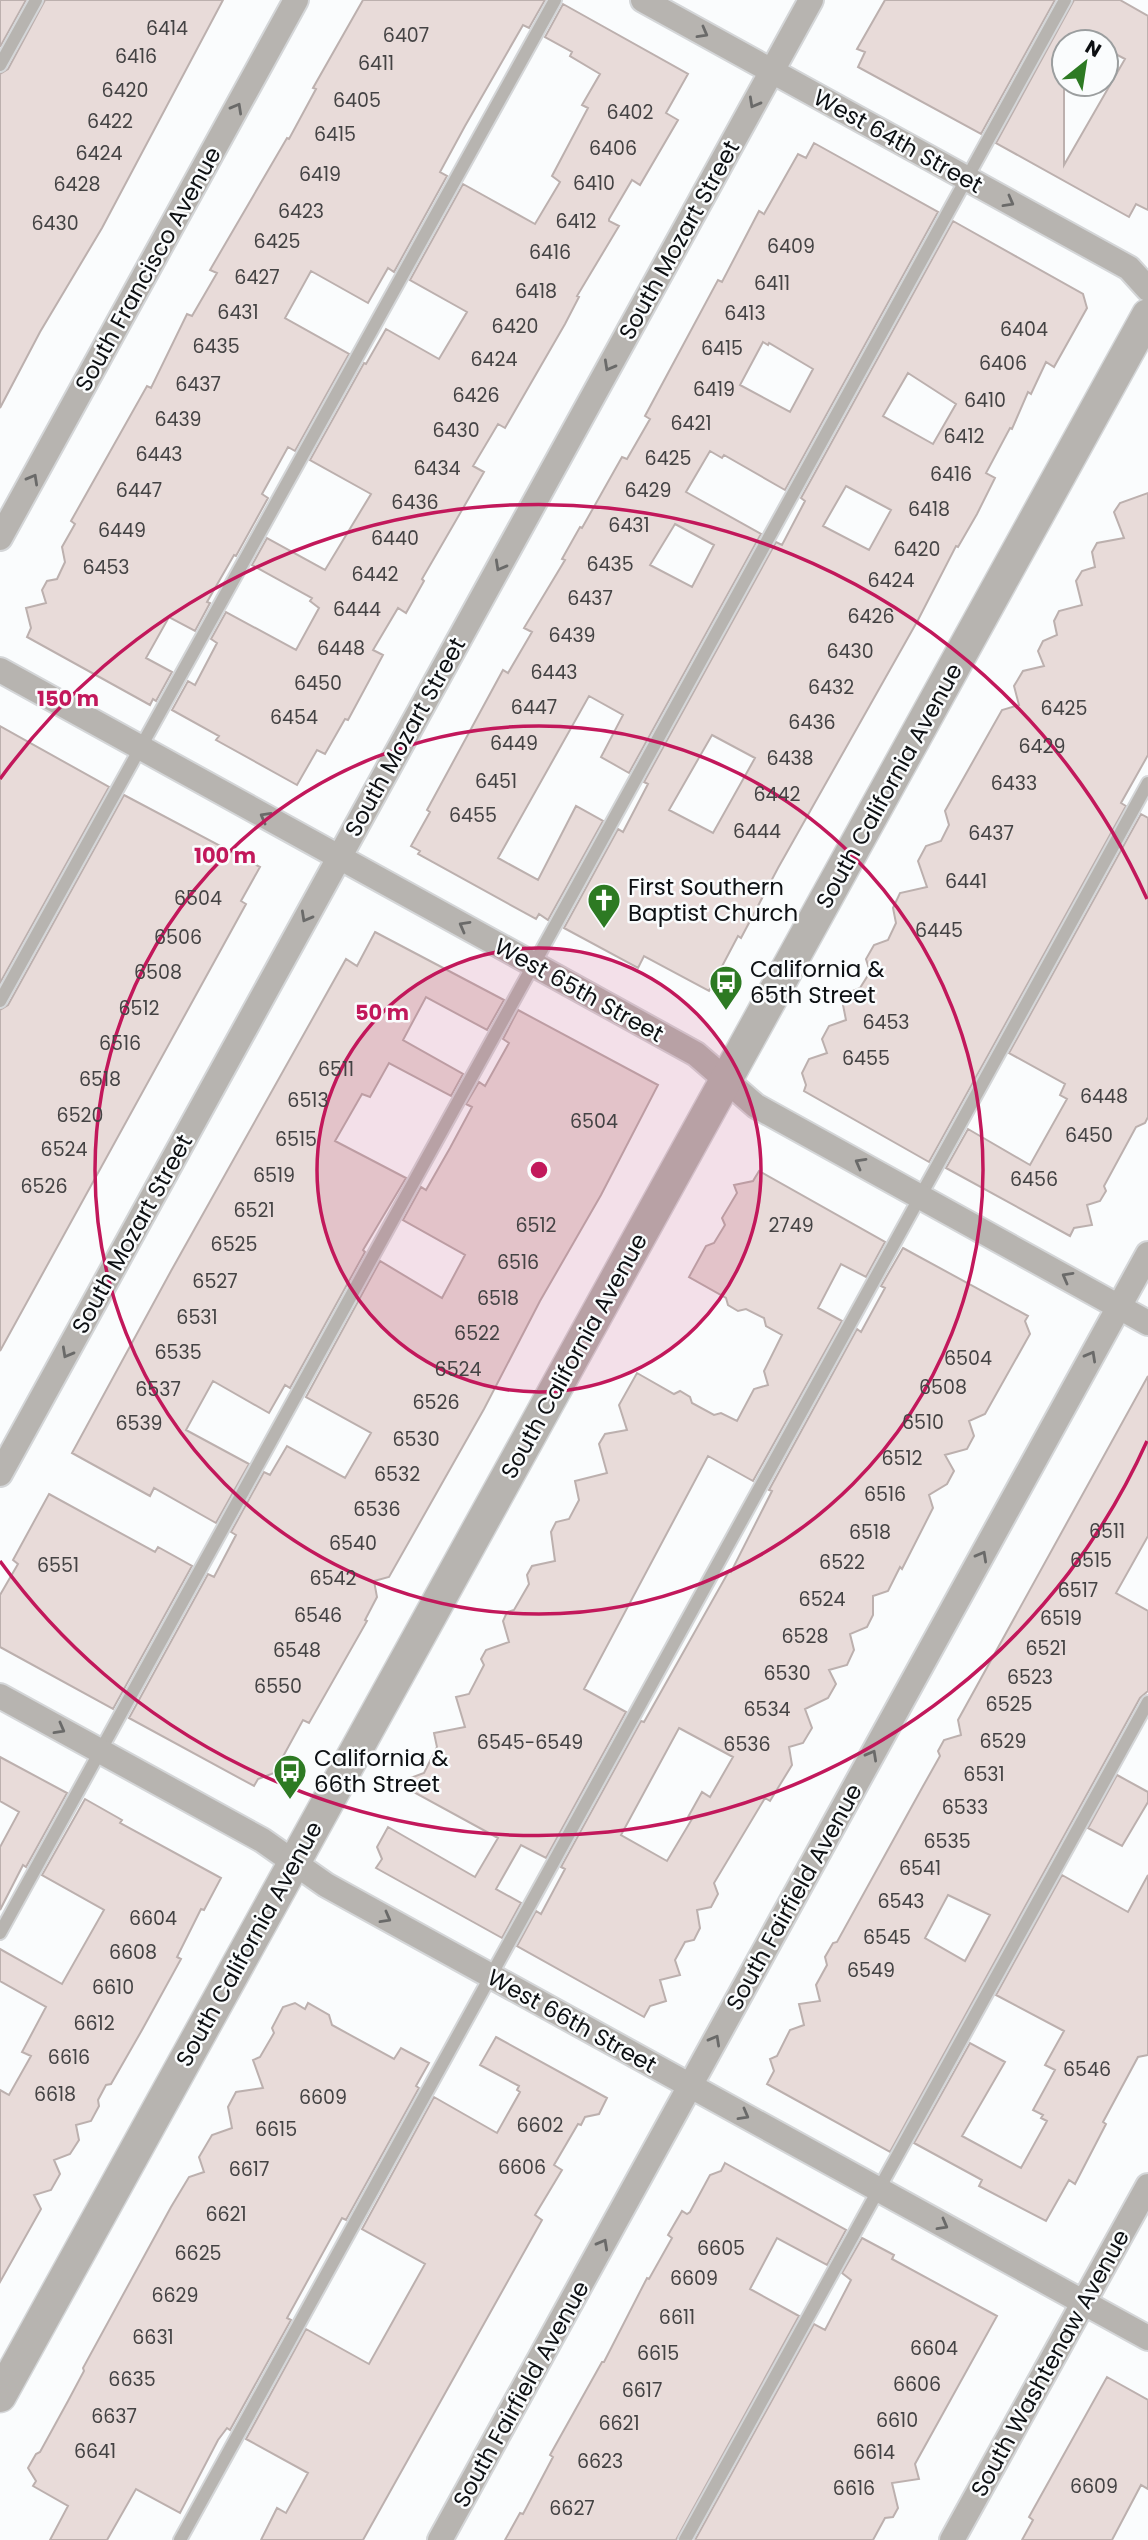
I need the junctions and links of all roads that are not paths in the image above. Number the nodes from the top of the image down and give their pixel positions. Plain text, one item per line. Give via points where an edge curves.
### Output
1 (36, 0) edge
2 (296, 0) edge
3 (555, 0) edge
4 (643, 0) edge
5 (811, 0) edge
6 (1065, 0) edge
7 (0, 65) edge
8 (772, 71) junction
9 (966, 178) junction
10 (1148, 289) edge
11 (1148, 315) edge
12 (0, 538) edge
13 (0, 670) edge
14 (140, 748) junction
15 (1148, 783) edge
16 (339, 858) junction
17 (534, 965) junction
18 (0, 1001) edge
19 (726, 1080) junction
20 (920, 1196) junction
21 (1148, 1254) edge
22 (1119, 1307) junction
23 (1148, 1323) edge
24 (0, 1474) edge
25 (0, 1696) edge
26 (1148, 1702) edge
27 (101, 1751) junction
28 (294, 1863) junction
29 (0, 1933) edge
30 (491, 1976) junction
31 (690, 2085) junction
32 (1148, 2186) edge
33 (879, 2190) junction
34 (1084, 2302) junction
35 (1148, 2338) edge
36 (0, 2396) edge
37 (180, 2540) edge
38 (440, 2540) edge
39 (685, 2540) edge
40 (952, 2540) edge

1 - 7 lane
12 -> 2 street, South Francisco Avenue
3 - 14 lane
4 -> 8 street, West 64th Street
5 - 8 street, South Mozart Street
6 - 9 lane
8 - 9 street, West 64th Street
8 -> 16 street, South Mozart Street
9 -> 10 street, West 64th Street via 1129,268
9 - 17 lane
11 - 19 street, South California Avenue
13 - 14 street, West 65th Street
16 -> 14 street, West 65th Street
14 - 18 lane
15 - 20 lane
17 -> 16 street, West 65th Street
16 -> 24 street, South Mozart Street
17 - 19 street, West 65th Street via 695,1054
17 - 27 lane
20 -> 19 street, West 65th Street via 756,1106
19 - 28 street, South California Avenue
22 -> 20 street, West 65th Street
20 - 30 lane
21 - 22 street, South Fairfield Avenue
22 - 23 street, West 65th Street
31 -> 22 street, South Fairfield Avenue
25 -> 27 street, West 66th Street
26 - 33 lane
27 - 28 street, West 66th Street via 262,1840
27 - 29 lane
28 -> 30 street, West 66th Street
28 - 36 street, South California Avenue
30 - 31 street, West 66th Street
30 - 37 lane
31 -> 33 street, West 66th Street
38 -> 31 street, South Fairfield Avenue
32 - 34 street, South Washtenaw Avenue
33 -> 34 street, West 66th Street
33 - 39 lane
34 - 35 street, West 66th Street
34 - 40 street, South Washtenaw Avenue

